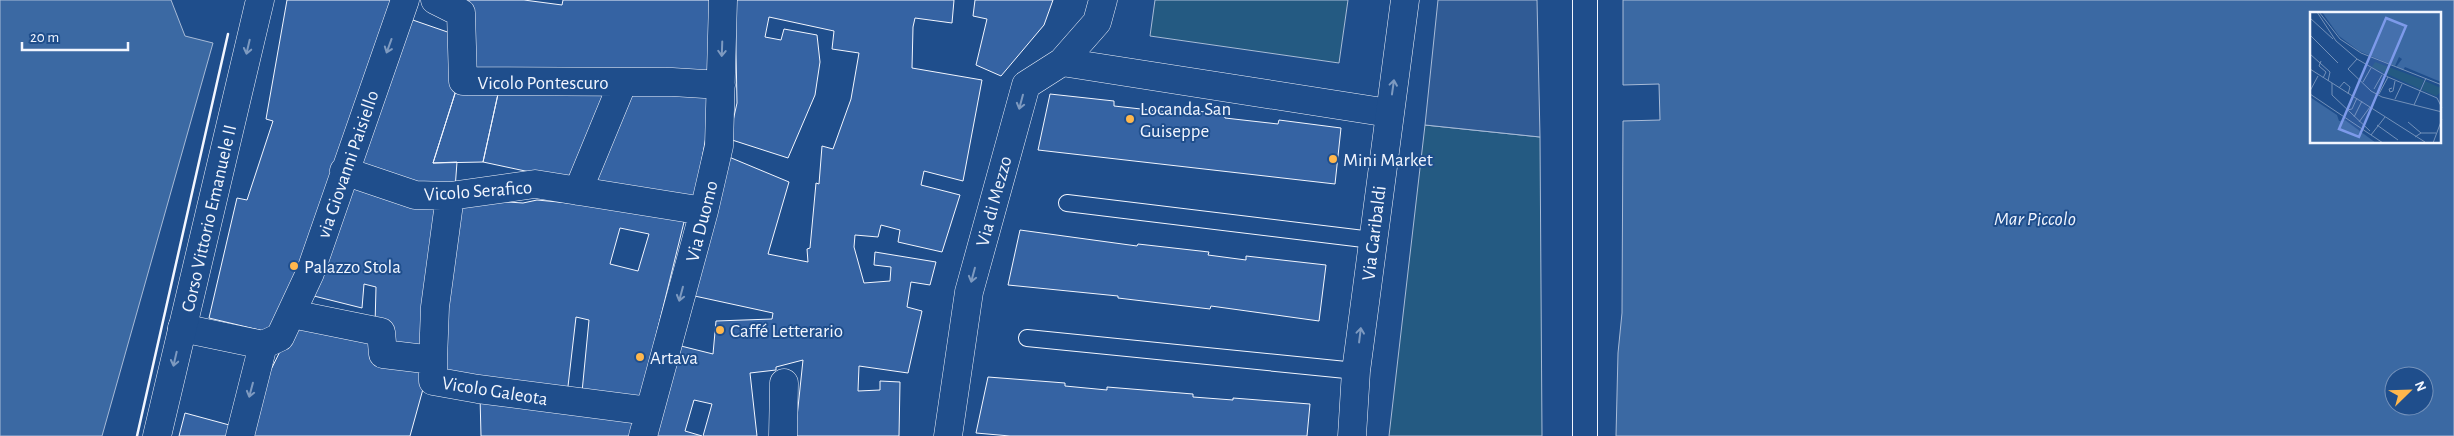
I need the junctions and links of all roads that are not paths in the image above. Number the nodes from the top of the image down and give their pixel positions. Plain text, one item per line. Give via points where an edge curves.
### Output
1 (260, 0) edge
2 (405, 0) edge
3 (435, 0) edge
4 (723, 0) edge
5 (1103, 0) edge
6 (1405, 0) edge
7 (1585, 0) edge
8 (1062, 62) junction
9 (623, 82) junction
10 (721, 85) junction
11 (1389, 113) junction
12 (344, 170) junction
13 (578, 191) junction
14 (450, 196) junction
15 (1067, 203) dead end
16 (704, 211) junction
17 (1372, 240) junction
18 (292, 314) junction
19 (182, 328) junction
20 (1027, 338) dead end
21 (263, 345) junction
22 (434, 360) junction
23 (1356, 371) junction
24 (784, 383) dead end
25 (646, 423) edge
26 (157, 436) edge
27 (240, 436) edge
28 (782, 436) edge
29 (948, 436) edge
30 (1352, 436) edge
31 (1585, 436) edge

1 -> 19 street, Corso Vittorio Emanuele II
2 -> 12 street, via Giovanni Paisiello
3 - 9 street, Vicolo Pontescuro via 461,13 463,82
4 -> 10 street, Via Duomo
5 - 8 street, Via di Mezzo via 1097,22
11 -> 6 street, Via Garibaldi
7 - 31 street
8 - 11 street
8 -> 29 street, Via di Mezzo via 1026,85 1023,93 968,292
9 - 10 street, Vicolo Pontescuro
9 - 13 street
10 - 16 street, Via Duomo via 719,146
11 - 17 street, Via Garibaldi
12 - 14 street, Vicolo Serafico via 415,195
12 - 18 street, via Giovanni Paisiello via 310,273
13 - 14 street, Vicolo Serafico via 535,184
13 - 16 street, Vicolo Serafico
14 - 22 street via 435,307
15 - 17 lane
16 -> 25 street, Via Duomo
23 -> 17 street, Via Garibaldi
18 - 21 street, via Giovanni Paisiello via 280,337
18 - 22 street, Vicolo Galeota via 381,332 383,354
19 - 21 street
19 -> 26 street, Corso Vittorio Emanuele II
20 - 23 lane
21 -> 27 street
22 - 25 street, Vicolo Galeota via 433,381
23 - 30 street, Via Garibaldi
24 - 28 street

